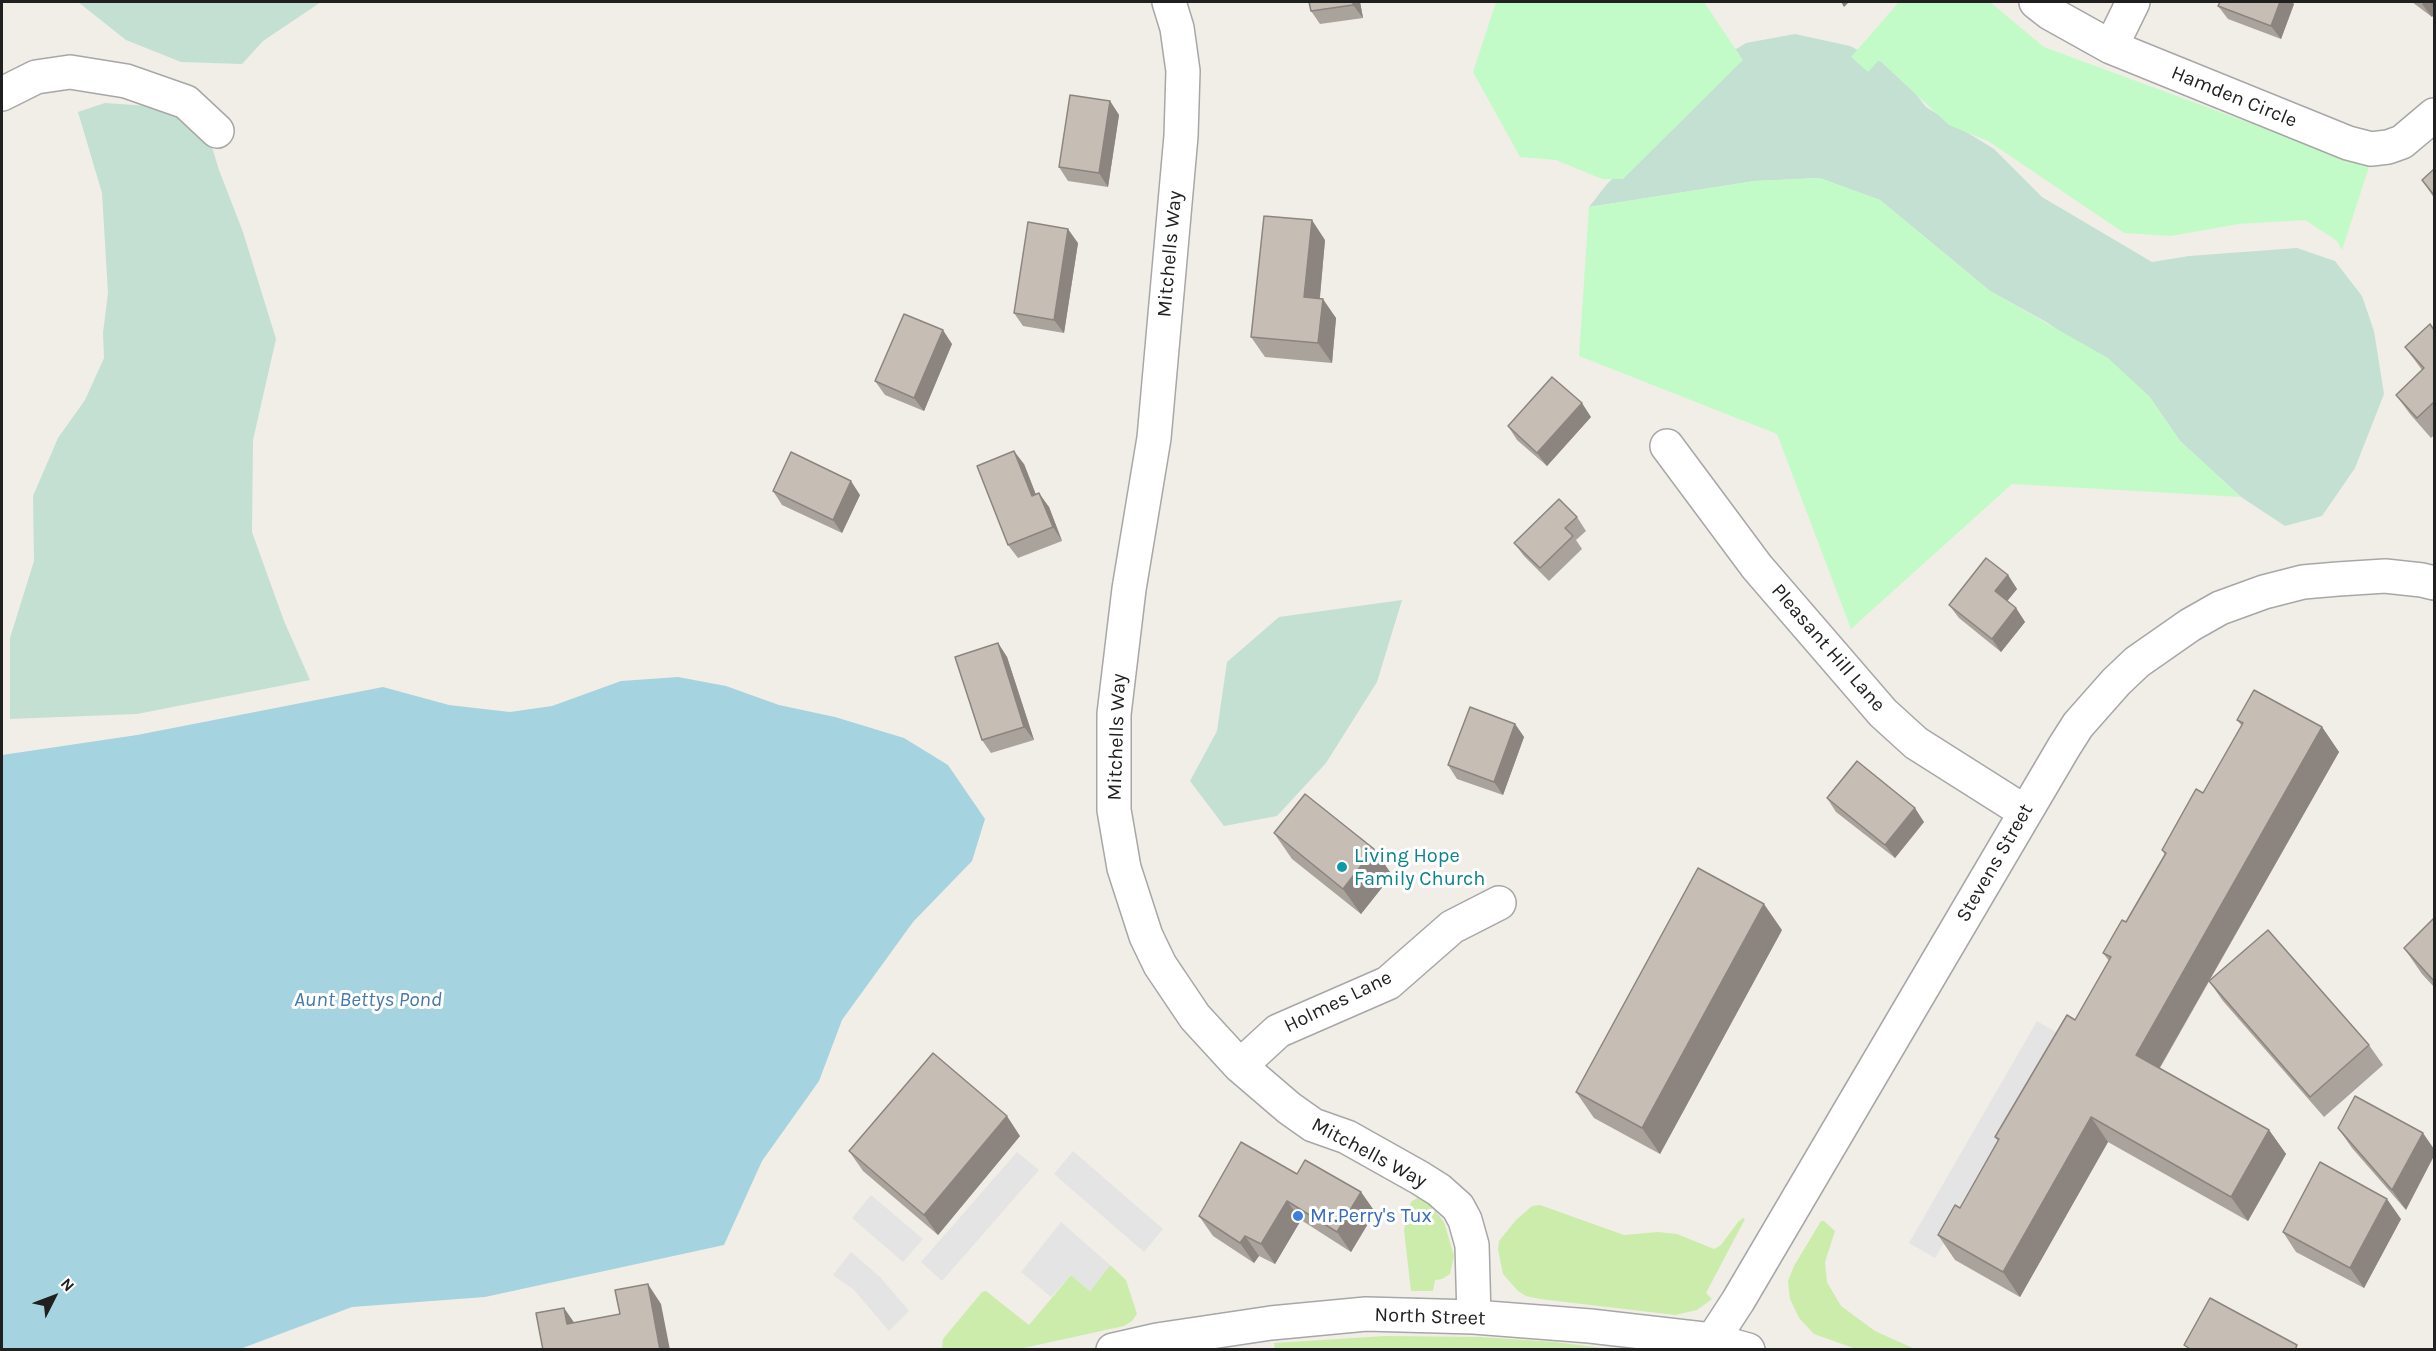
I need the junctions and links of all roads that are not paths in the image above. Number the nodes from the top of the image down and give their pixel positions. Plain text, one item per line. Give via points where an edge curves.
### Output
1 (1169, 2) edge
2 (2036, 2) edge
3 (2133, 2) edge
4 (2111, 47) junction
5 (2, 94) edge
6 (2434, 115) edge
7 (217, 131) dead end
8 (1667, 446) dead end
9 (2434, 584) edge
10 (2025, 812) junction
11 (1498, 903) dead end
12 (1240, 1066) junction
13 (1474, 1317) junction
14 (1709, 1345) edge
15 (1113, 1350) edge
16 (1748, 1350) edge

1 - 12 street, Mitchells Way via 1183,71 1181,136 1154,438 1114,714 1114,810 1124,868 1146,936 1160,965 1195,1017
2 - 4 street, Hamden Circle
3 - 4 street
4 - 6 street, Hamden Circle via 2371,149 2402,142
5 - 7 street via 36,77 70,72 126,81 186,102
8 - 10 street, Pleasant Hill Lane via 1757,567 1882,712 1916,743
9 - 10 street, Stevens Street via 2385,576 2302,582 2220,608 2164,642 2116,682 2078,725
10 - 14 street, Stevens Street
11 - 12 street, Holmes Lane via 1452,927 1388,983 1278,1031
12 - 13 street, Mitchells Way via 1313,1125 1347,1137 1449,1197 1470,1232
13 - 14 street, North Street via 1590,1326
13 - 15 street, North Street via 1328,1317 1260,1324
14 - 16 street, North Street

